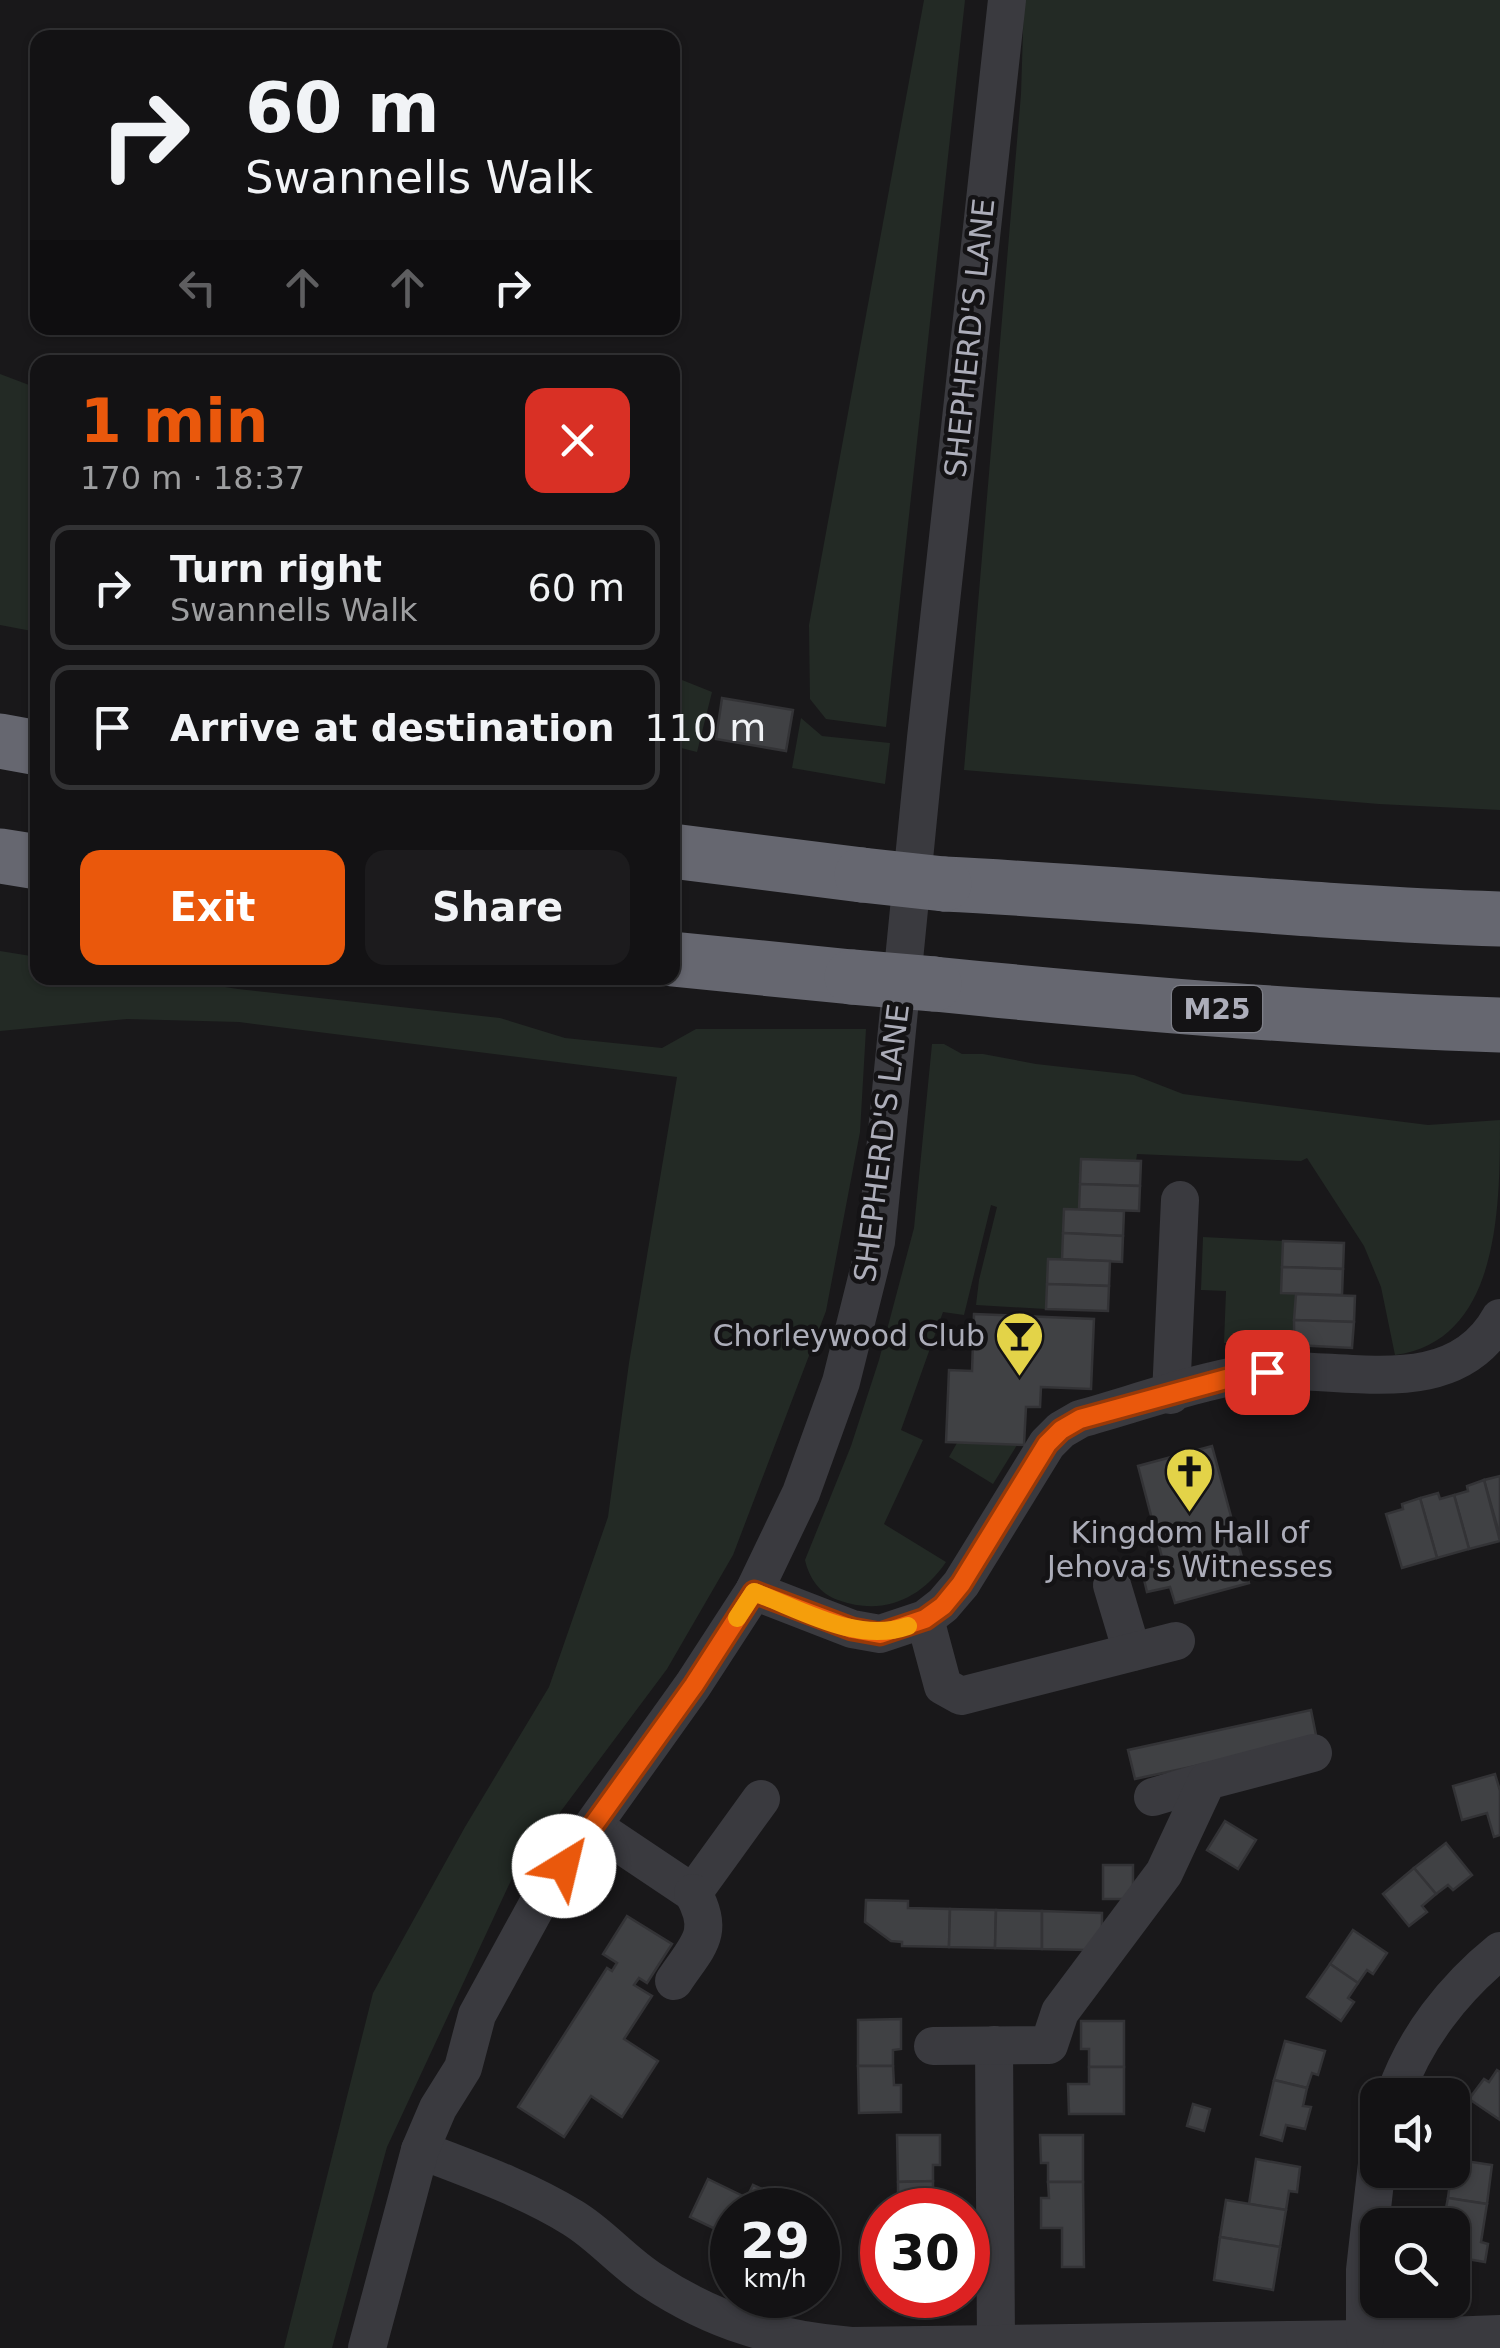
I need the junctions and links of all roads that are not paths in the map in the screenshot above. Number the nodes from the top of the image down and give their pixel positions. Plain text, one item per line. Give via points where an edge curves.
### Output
1 (1007, 0) edge
2 (0, 741) edge
3 (30, 747) edge
4 (680, 852) edge
5 (0, 856) edge
6 (30, 861) edge
7 (1500, 919) edge
8 (680, 960) edge
9 (1500, 1025) edge
10 (1180, 1200) dead end
11 (1500, 1318) edge
12 (1171, 1394) junction
13 (1112, 1586) dead end
14 (754, 1592) junction
15 (925, 1619) junction
16 (1176, 1641) dead end
17 (1132, 1652) junction
18 (1313, 1753) dead end
19 (1207, 1781) junction
20 (1154, 1797) dead end
21 (760, 1799) dead end
22 (593, 1826) junction
23 (693, 1893) junction
24 (1500, 1951) edge
25 (674, 1981) dead end
26 (933, 2046) dead end
27 (994, 2046) junction
28 (1402, 2078) edge
29 (420, 2150) junction
30 (1374, 2188) edge
31 (1500, 2334) edge
32 (1365, 2340) junction
33 (996, 2344) junction
34 (368, 2348) edge

1 - 14 street, SHEPHERD'S LANE via 876,1242 842,1382 802,1493
2 - 3 highway
4 - 7 highway, bridge via 944,884
5 - 6 highway
8 - 9 highway, M25, bridge via 1086,1000
10 - 12 street
11 - 12 street via 1476,1346 1420,1372 1248,1373
12 - 15 street via 1061,1430 961,1584
13 - 17 street
14 - 15 street via 880,1634
14 - 22 street, SHEPHERD'S LANE
15 - 17 street via 943,1686 961,1696
16 - 17 street
18 - 19 street
19 - 20 street
19 - 27 street via 1164,1873 1060,2012 1049,2045
21 - 23 street
22 - 23 street
22 - 29 street, SHEPHERD'S LANE via 541,1898 478,2015 462,2068
23 - 25 street via 705,1914 704,1935
24 - 28 street via 1426,2030
26 - 27 street
27 - 33 street
29 - 33 street via 575,2219 649,2279 743,2328 852,2346
29 - 34 street, SHEPHERD'S LANE
30 - 32 street
31 - 32 street
32 - 33 street

